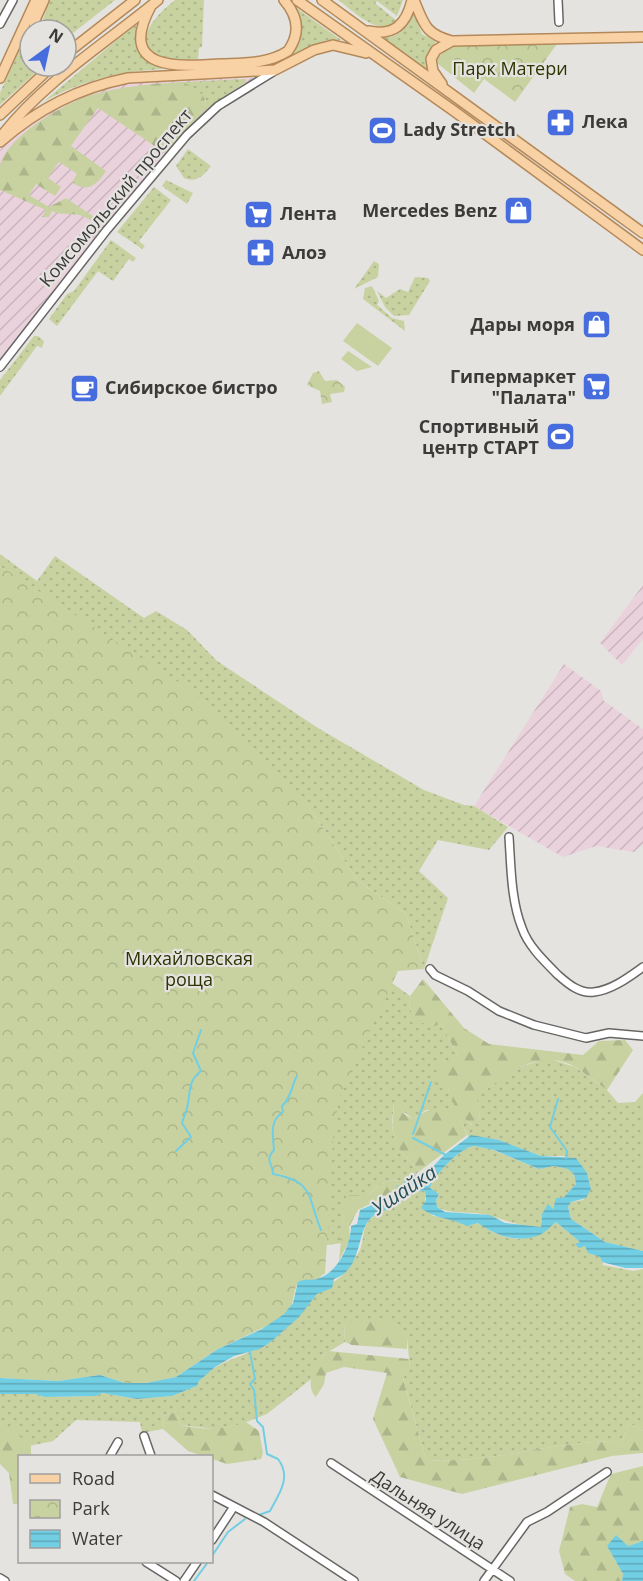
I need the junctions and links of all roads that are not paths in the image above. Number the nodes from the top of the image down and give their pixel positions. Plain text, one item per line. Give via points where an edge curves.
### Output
1 (13, 0) edge
2 (36, 0) edge
3 (44, 0) edge
4 (135, 0) edge
5 (284, 0) edge
6 (297, 0) edge
7 (322, 0) edge
8 (413, 0) edge
9 (558, 0) edge
10 (155, 3) edge
11 (36, 18) edge
12 (559, 21) dead end
13 (0, 24) edge
14 (364, 30) junction
15 (643, 37) edge
16 (452, 41) junction
17 (81, 42) junction
18 (78, 44) edge
19 (78, 44) edge
20 (387, 63) junction
21 (275, 70) junction
22 (0, 78) edge
23 (39, 78) edge
24 (446, 90) junction
25 (0, 115) edge
26 (0, 140) edge
27 (643, 233) edge
28 (643, 250) edge
29 (0, 367) edge
30 (510, 837) dead end
31 (643, 967) edge
32 (430, 969) dead end
33 (643, 1036) edge
34 (144, 1436) dead end
35 (118, 1442) dead end
36 (111, 1455) edge
37 (151, 1455) edge
38 (331, 1463) dead end
39 (607, 1472) dead end
40 (213, 1496) edge
41 (233, 1508) junction
42 (213, 1538) edge
43 (148, 1563) edge
44 (196, 1563) edge
45 (492, 1569) junction
46 (0, 1578) edge
47 (5, 1581) edge
48 (176, 1581) edge
49 (184, 1581) edge
50 (354, 1581) edge
51 (484, 1581) edge
52 (510, 1581) edge

1 - 13 street
2 - 22 main road
3 - 11 main road
4 - 17 main road
5 - 10 main road via 295,16 297,31 288,51 262,61 172,66 160,64 142,45 140,35
6 - 20 main road
7 - 14 main road
8 - 14 main road via 399,28 387,33
8 - 16 main road via 428,30 438,38
9 - 12 street
10 - 26 main road via 27,106
14 - 24 main road
15 - 16 main road
16 - 24 main road via 435,50 431,59 433,71
17 - 18 main road
17 - 19 main road
20 - 21 main road via 356,49 333,45
20 - 28 main road
21 - 26 main road via 128,78 104,83 60,99
21 - 29 street, Комсомольский проспект via 203,118 106,231
23 - 25 main road
24 - 27 main road
30 - 31 street via 522,930 567,984 592,992 623,981
32 - 33 street via 499,1011 534,1025 586,1038 609,1033
34 - 37 street
35 - 36 street
38 - 45 street, Дальняя улица
39 - 45 street via 527,1522
40 - 41 street
41 - 42 street
41 - 50 street via 264,1522
43 - 48 street
44 - 49 street
45 - 51 street
45 - 52 street, Дальняя улица
46 - 47 street

